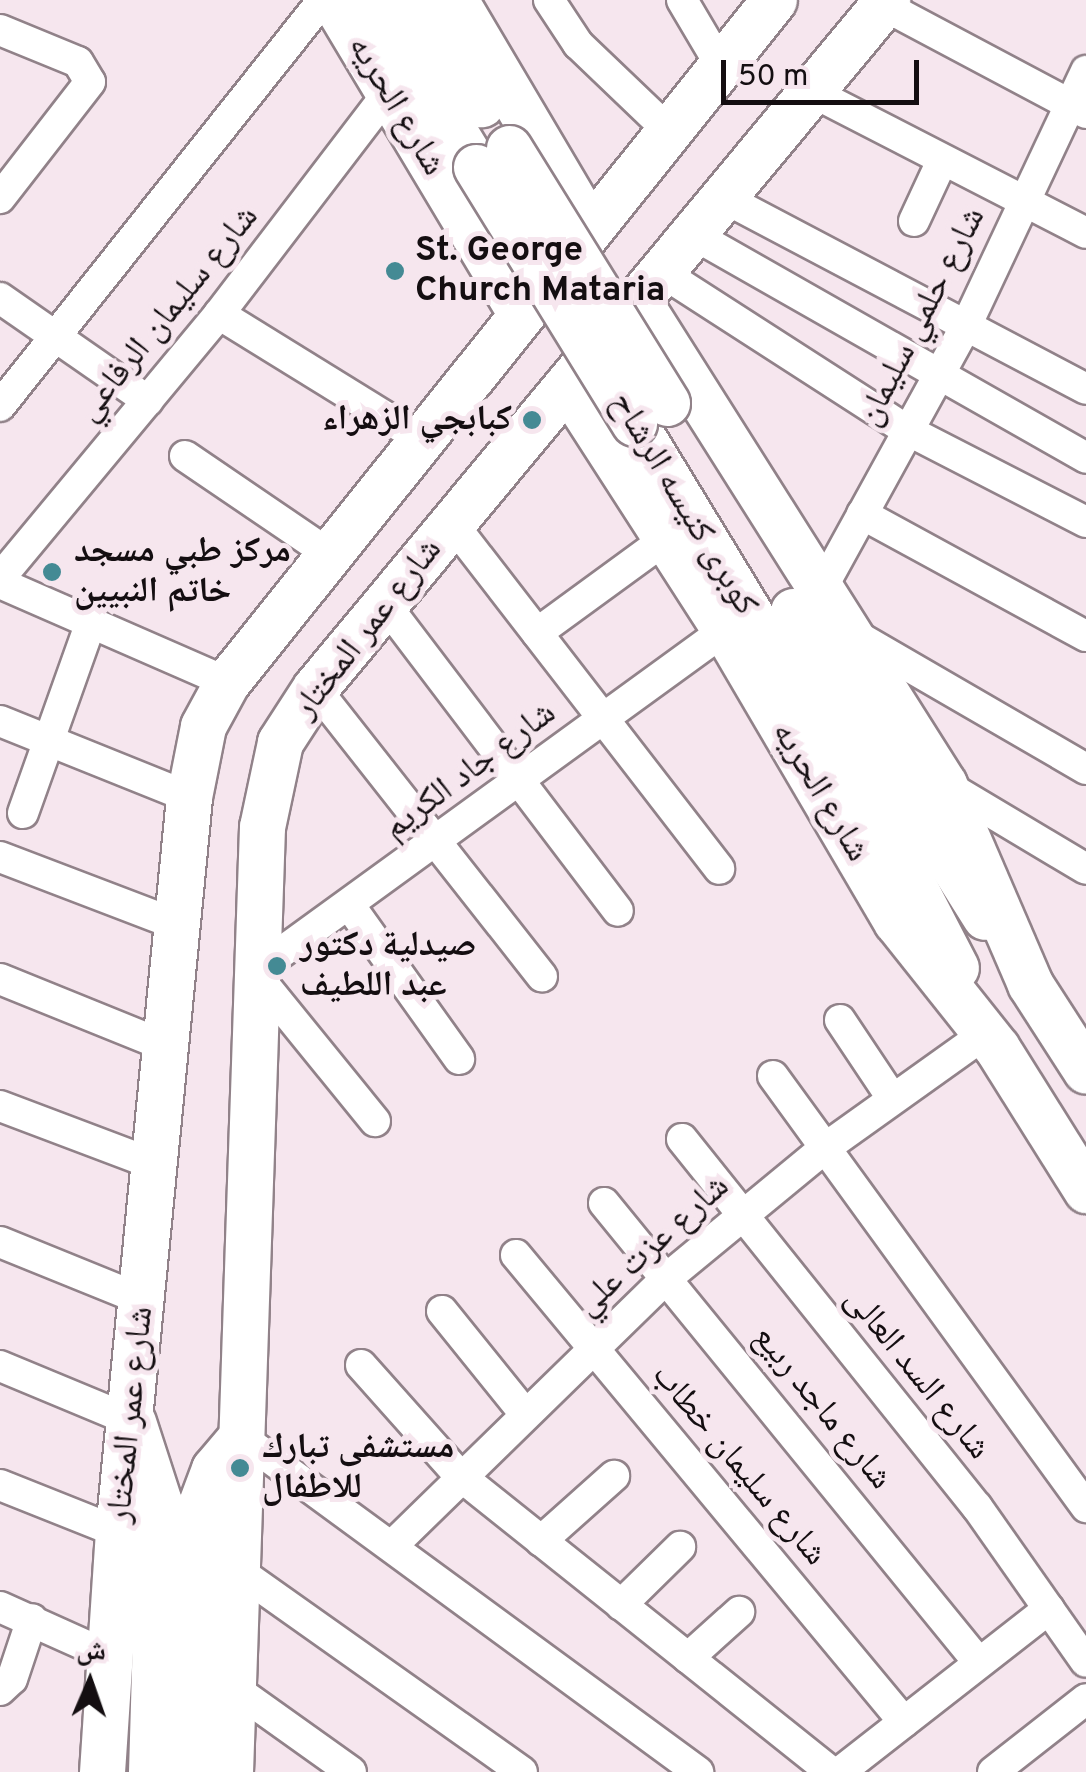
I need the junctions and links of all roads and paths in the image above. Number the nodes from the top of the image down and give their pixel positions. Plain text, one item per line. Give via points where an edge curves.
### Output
1 (323, 0) edge
2 (333, 0) edge
3 (374, 0) edge
4 (418, 0) edge
5 (455, 0) edge
6 (549, 0) edge
7 (682, 0) edge
8 (774, 0) edge
9 (885, 2) edge
10 (0, 30) edge
11 (721, 66) junction
12 (1086, 71) edge
13 (812, 92) junction
14 (388, 94) junction
15 (1078, 109) edge
16 (669, 130) junction
17 (942, 161) junction
18 (496, 167) junction
19 (0, 198) edge
20 (724, 198) junction
21 (1024, 202) junction
22 (914, 222) dead end
23 (590, 228) junction
24 (1086, 233) edge
25 (694, 235) junction
26 (651, 288) junction
27 (0, 298) edge
28 (219, 314) junction
29 (521, 314) junction
30 (966, 326) junction
31 (57, 336) junction
32 (673, 357) junction
33 (936, 379) junction
34 (567, 385) junction
35 (1086, 389) edge
36 (148, 401) junction
37 (0, 406) edge
38 (632, 418) junction
39 (906, 430) junction
40 (421, 439) junction
41 (185, 456) dead end
42 (1086, 458) edge
43 (862, 514) junction
44 (1086, 522) edge
45 (452, 524) junction
46 (666, 539) junction
47 (329, 554) junction
48 (2, 588) edge
49 (385, 604) junction
50 (827, 610) junction
51 (91, 622) junction
52 (725, 630) junction
53 (537, 633) junction
54 (1086, 636) edge
55 (227, 682) junction
56 (315, 688) junction
57 (602, 719) junction
58 (0, 721) edge
59 (49, 740) junction
60 (1086, 769) edge
61 (521, 782) junction
62 (944, 784) junction
63 (189, 797) junction
64 (23, 812) dead end
65 (434, 846) junction
66 (0, 857) edge
67 (1086, 868) edge
68 (719, 870) dead end
69 (350, 906) junction
70 (618, 911) dead end
71 (178, 924) junction
72 (1018, 957) junction
73 (257, 973) junction
74 (542, 976) dead end
75 (0, 979) edge
76 (840, 1020) dead end
77 (979, 1026) junction
78 (168, 1047) junction
79 (459, 1059) dead end
80 (1086, 1071) edge
81 (774, 1076) dead end
82 (892, 1098) junction
83 (0, 1106) edge
84 (376, 1121) dead end
85 (682, 1139) dead end
86 (825, 1148) junction
87 (156, 1164) junction
88 (1086, 1190) edge
89 (604, 1203) dead end
90 (742, 1215) junction
91 (0, 1242) edge
92 (516, 1255) dead end
93 (666, 1279) junction
94 (144, 1300) junction
95 (442, 1311) dead end
96 (594, 1349) junction
97 (361, 1365) dead end
98 (0, 1366) edge
99 (525, 1414) junction
100 (132, 1421) junction
101 (241, 1437) junction
102 (459, 1475) junction
103 (614, 1476) dead end
104 (0, 1485) edge
105 (1086, 1507) edge
106 (118, 1532) junction
107 (541, 1541) junction
108 (395, 1542) junction
109 (680, 1547) dead end
110 (236, 1570) junction
111 (621, 1604) junction
112 (0, 1607) edge
113 (1048, 1609) junction
114 (740, 1612) dead end
115 (32, 1619) junction
116 (109, 1656) junction
117 (688, 1658) junction
118 (1086, 1662) edge
119 (979, 1663) junction
120 (232, 1688) junction
121 (0, 1690) edge
122 (1086, 1699) edge
123 (904, 1722) junction
124 (102, 1772) edge
125 (151, 1772) edge
126 (190, 1772) edge
127 (230, 1772) edge
128 (351, 1772) edge
129 (522, 1772) edge
130 (698, 1772) edge
131 (831, 1772) edge
132 (840, 1772) edge
133 (993, 1772) edge

1 - 31 street
2 - 14 main road, شارع الحريه
3 - 18 main road, كوبرى كنيسه الرشاح
4 - 18 main road, كوبرى كنيسه الرشاح
5 - 18 main road, شارع الحريه
6 - 16 street via 578,44
7 - 11 street
8 - 11 main road, شارع عمر المختار
9 - 13 main road, شارع عمر المختار
9 - 15 street
10 - 19 street via 78,62 90,82
11 - 16 main road, شارع عمر المختار
12 - 15 street, شارع حلمي سليمان
13 - 17 street
13 - 20 main road, شارع عمر المختار
14 - 18 main road, شارع الحريه
14 - 28 street, شارع سليمان الرفاعي
15 - 21 street, شارع حلمي سليمان
16 - 23 main road, شارع عمر المختار
17 - 21 street
17 - 22 street
18 - 23 main road, شارع الحريه
18 - 29 main road, شارع الحريه
18 - 38 main road, كوبرى كنيسه الرشاح, bridge
20 - 25 main road, شارع عمر المختار
20 - 30 street
21 - 24 street
21 - 30 street, شارع حلمي سليمان
23 - 29 main road, شارع عمر المختار
25 - 26 main road, شارع عمر المختار
25 - 33 street
26 - 32 main road
26 - 34 main road, شارع عمر المختار
26 - 39 street
27 - 31 street
28 - 36 street, شارع سليمان الرفاعي
28 - 40 street
29 - 40 main road, شارع عمر المختار
30 - 33 street, شارع حلمي سليمان
30 - 35 street
31 - 36 street
31 - 37 street
32 - 38 main road via 633,350 608,362 590,393
32 - 50 main road
33 - 39 street, شارع حلمي سليمان
33 - 42 street
34 - 38 main road, شارع الحريه
34 - 45 main road, شارع عمر المختار
36 - 48 street, شارع سليمان الرفاعي
38 - 46 main road, شارع الحريه
38 - 72 main road, كوبرى كنيسه الرشاح
38 - 77 main road, كوبرى كنيسه الرشاح via 905,869
39 - 43 street, شارع حلمي سليمان
39 - 44 street
40 - 47 main road, شارع عمر المختار
41 - 47 street
43 - 50 street, شارع حلمي سليمان
43 - 54 street
45 - 49 main road, شارع عمر المختار
45 - 53 street
46 - 52 main road, شارع الحريه
46 - 53 street
47 - 55 main road, شارع عمر المختار
48 - 51 street
49 - 56 main road, شارع عمر المختار
49 - 61 street
50 - 60 street
50 - 62 main road
51 - 55 street
51 - 59 street
52 - 57 street, شارع جاد الكريم
52 - 77 main road, شارع الحريه via 896,921
53 - 57 street
55 - 63 main road, شارع عمر المختار via 202,726
56 - 65 street
56 - 73 main road, شارع عمر المختار via 280,742 264,798
57 - 61 street, شارع جاد الكريم
57 - 68 street
58 - 59 street
59 - 63 street
59 - 64 street
61 - 65 street, شارع جاد الكريم
61 - 70 street
62 - 67 street
62 - 72 main road
63 - 71 main road, شارع عمر المختار
65 - 69 street, شارع جاد الكريم
65 - 74 street
66 - 71 street
69 - 73 street, شارع جاد الكريم
69 - 79 street
71 - 78 main road, شارع عمر المختار
72 - 80 main road
73 - 84 street
73 - 101 main road, شارع عمر المختار
75 - 78 street
76 - 82 street
77 - 82 street, شارع عزت علي
77 - 88 main road, شارع الحريه
78 - 87 main road, شارع عمر المختار
81 - 86 street
82 - 86 street, شارع عزت علي
83 - 87 street
85 - 90 street, شارع السد العالى
86 - 90 street, شارع عزت علي
86 - 105 street
87 - 94 main road, شارع عمر المختار
89 - 93 street, شارع ماجد ربيع
90 - 93 street, شارع عزت علي
90 - 113 street, شارع السد العالى via 977,1508
91 - 94 street
92 - 96 street, شارع سليمان خطاب
93 - 96 street, شارع عزت علي
93 - 119 street, شارع ماجد ربيع
94 - 100 main road, شارع عمر المختار
95 - 99 street
96 - 99 street, شارع عزت علي
96 - 123 street, شارع سليمان خطاب
97 - 102 street
98 - 100 street
99 - 102 street, شارع عزت علي
100 - 106 main road, شارع عمر المختار
100 - 125 main road via 146,1446 158,1502
101 - 108 street
101 - 110 main road, شارع عمر المختار
101 - 126 main road via 214,1469 199,1509
102 - 107 street
102 - 108 street, شارع عزت علي
103 - 107 street
104 - 106 street
106 - 116 main road, شارع عمر المختار
107 - 111 street
108 - 130 street
109 - 111 street
110 - 120 main road, شارع عمر المختار
110 - 129 street
111 - 117 street
112 - 115 street
113 - 118 street, شارع السد العالى
113 - 119 street
114 - 117 street
115 - 116 street
115 - 121 street via 12,1679
116 - 124 main road, شارع عمر المختار
117 - 131 street
119 - 123 street
120 - 127 main road, شارع عمر المختار
120 - 128 street
122 - 133 street
123 - 132 street

